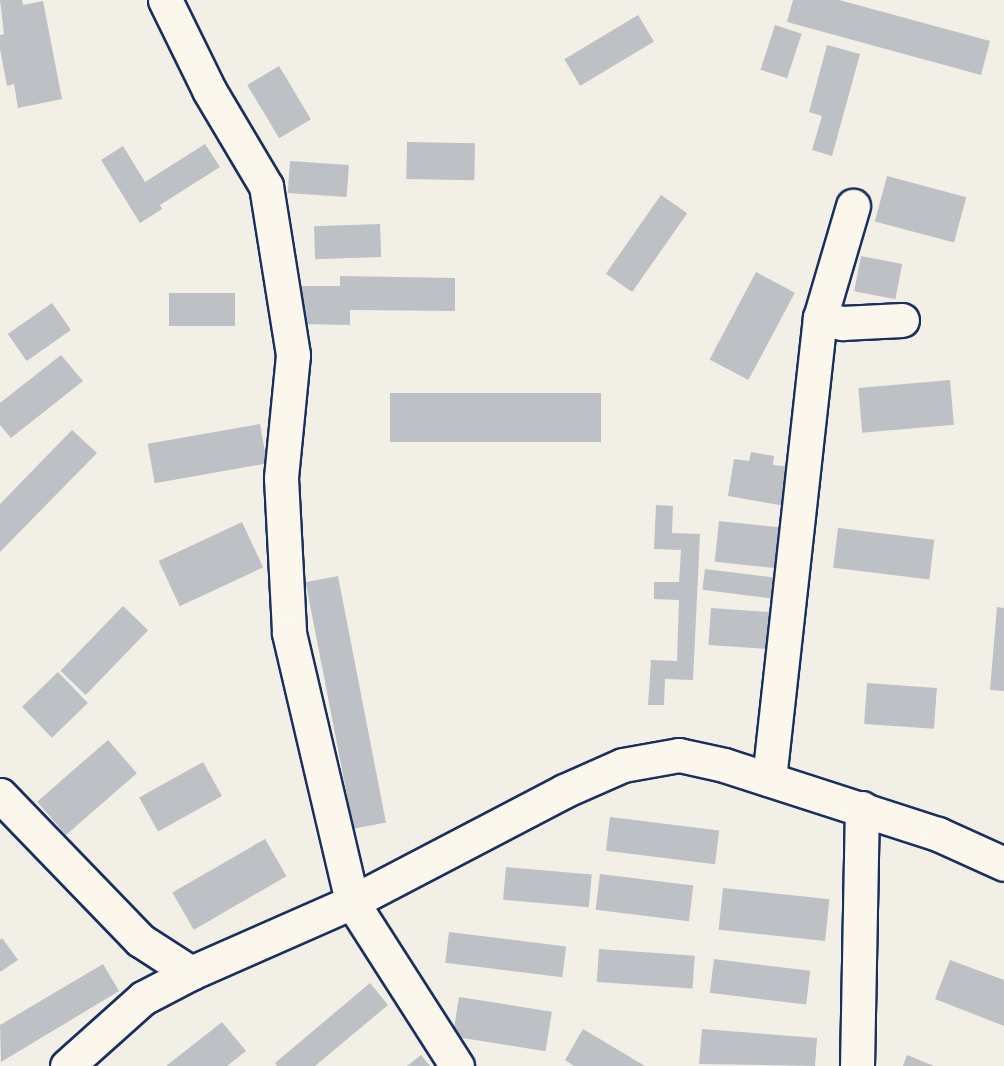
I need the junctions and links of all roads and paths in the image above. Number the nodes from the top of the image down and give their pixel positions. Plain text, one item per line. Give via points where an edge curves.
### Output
1 (165, 0) edge
2 (853, 206) dead end
3 (820, 318) junction
4 (902, 320) dead end
5 (769, 779) junction
6 (0, 795) edge
7 (862, 808) junction
8 (1004, 864) edge
9 (352, 902) junction
10 (191, 973) junction
11 (67, 1066) edge
12 (457, 1066) edge
13 (857, 1066) edge

1 - 9 street via 209,90 266,186 293,355 281,478 289,633
2 - 3 street
3 - 4 street via 842,323
3 - 5 street
5 - 7 street
5 - 9 street via 679,755 623,765 564,791
6 - 10 street via 140,940
7 - 8 street via 938,834
7 - 13 street
9 - 10 street
9 - 12 street
10 - 11 street via 143,998

